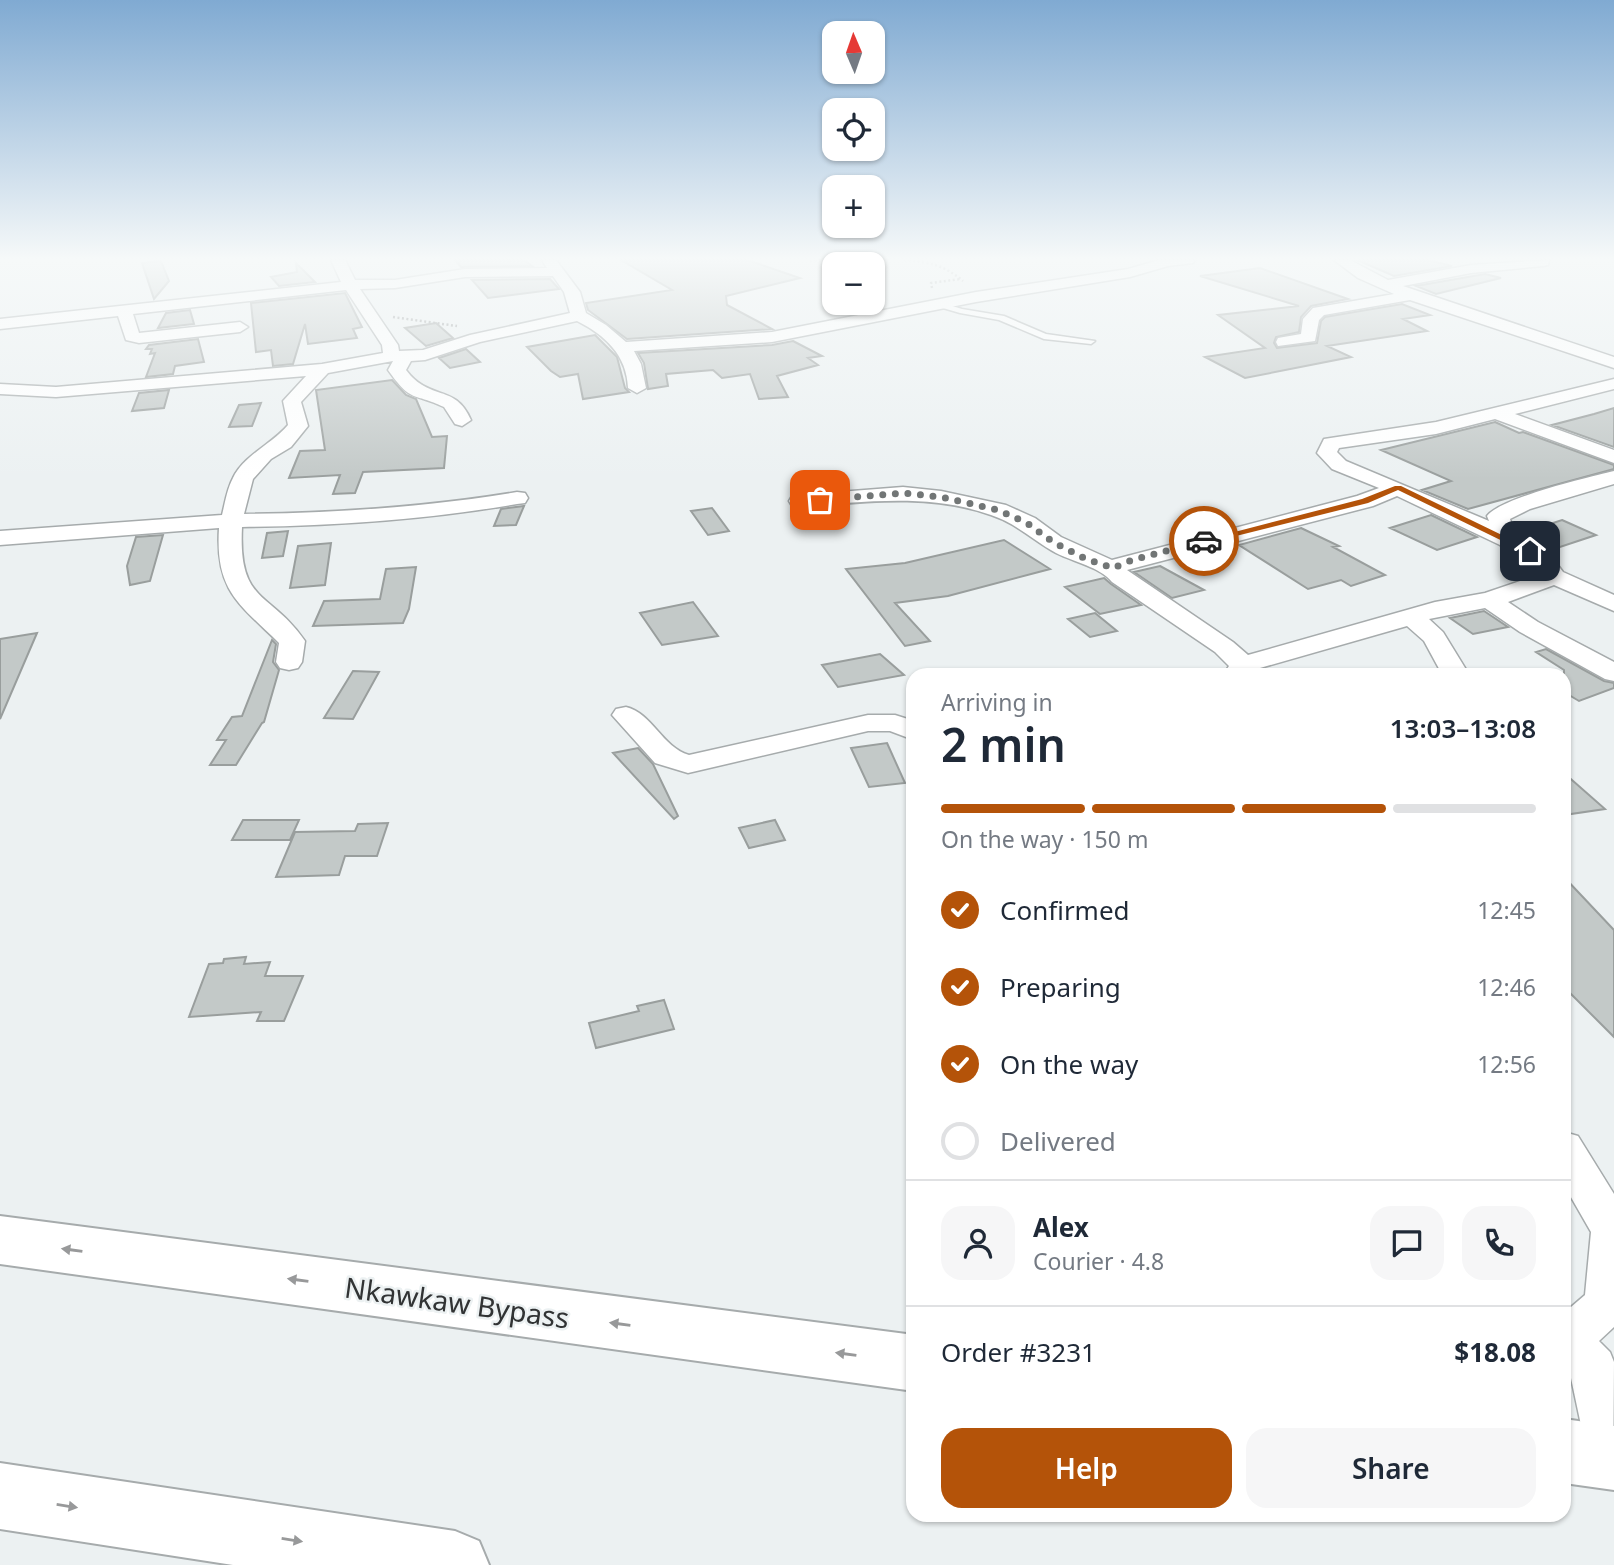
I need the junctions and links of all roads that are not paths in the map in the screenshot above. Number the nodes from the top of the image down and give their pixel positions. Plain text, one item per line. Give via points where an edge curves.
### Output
1 (131, 333) edge
2 (241, 333) edge
3 (382, 333) edge
4 (502, 333) edge
5 (608, 333) edge
6 (792, 333) edge
7 (1037, 333) edge
8 (1310, 333) edge
9 (1524, 333) edge
10 (1091, 341) dead end
11 (1284, 342) dead end
12 (623, 346) junction
13 (398, 356) junction
14 (1614, 363) edge
15 (322, 369) junction
16 (1614, 384) edge
17 (637, 388) dead end
18 (0, 389) edge
19 (1496, 413) junction
20 (462, 420) dead end
21 (1614, 457) edge
22 (1614, 477) edge
23 (1398, 488) junction
24 (517, 498) dead end
25 (800, 501) dead end
26 (231, 521) junction
27 (1501, 537) junction
28 (0, 538) edge
29 (1113, 568) junction
30 (1555, 577) junction
31 (1489, 600) junction
32 (1614, 604) edge
33 (1411, 616) junction
34 (289, 662) dead end
35 (1240, 668) edge
36 (1255, 668) edge
37 (1452, 668) edge
38 (1614, 673) edge
39 (626, 715) dead end
40 (906, 728) edge
41 (1571, 1160) edge
42 (0, 1240) edge
43 (1571, 1334) edge
44 (1571, 1344) edge
45 (906, 1362) edge
46 (1597, 1455) edge
47 (0, 1496) edge
48 (455, 1565) edge

1 - 2 street via 139,338
3 - 13 street
4 - 13 street via 425,355
5 - 12 street
6 - 12 street
7 - 10 lane
8 - 11 street via 1309,338
9 - 14 street
12 - 17 street via 638,374
13 - 15 street
13 - 20 street via 397,370 409,386 420,394 450,401
15 - 18 street via 250,369 56,392
15 - 26 street via 292,401 298,426 243,478
16 - 19 street
19 - 21 street
19 - 23 street via 1436,428 1331,443 1327,453 1339,465
22 - 27 street via 1522,504 1498,516
23 - 27 street
23 - 29 street via 1365,501
24 - 26 street via 344,519
25 - 29 street via 903,493 941,497 998,510 1086,559
26 - 28 street
26 - 34 street via 231,570 244,595 292,641
27 - 30 street via 1530,551 1552,568
29 - 35 street via 1224,647
30 - 31 street
30 - 32 street
31 - 33 street
31 - 38 street
33 - 36 street
33 - 37 street via 1434,637
39 - 40 street via 665,757 688,764 869,723 895,723
41 - 43 street via 1613,1230 1607,1304
45 -> 42 highway, Nkawkaw Bypass
44 - 46 street via 1593,1368
47 -> 48 highway

